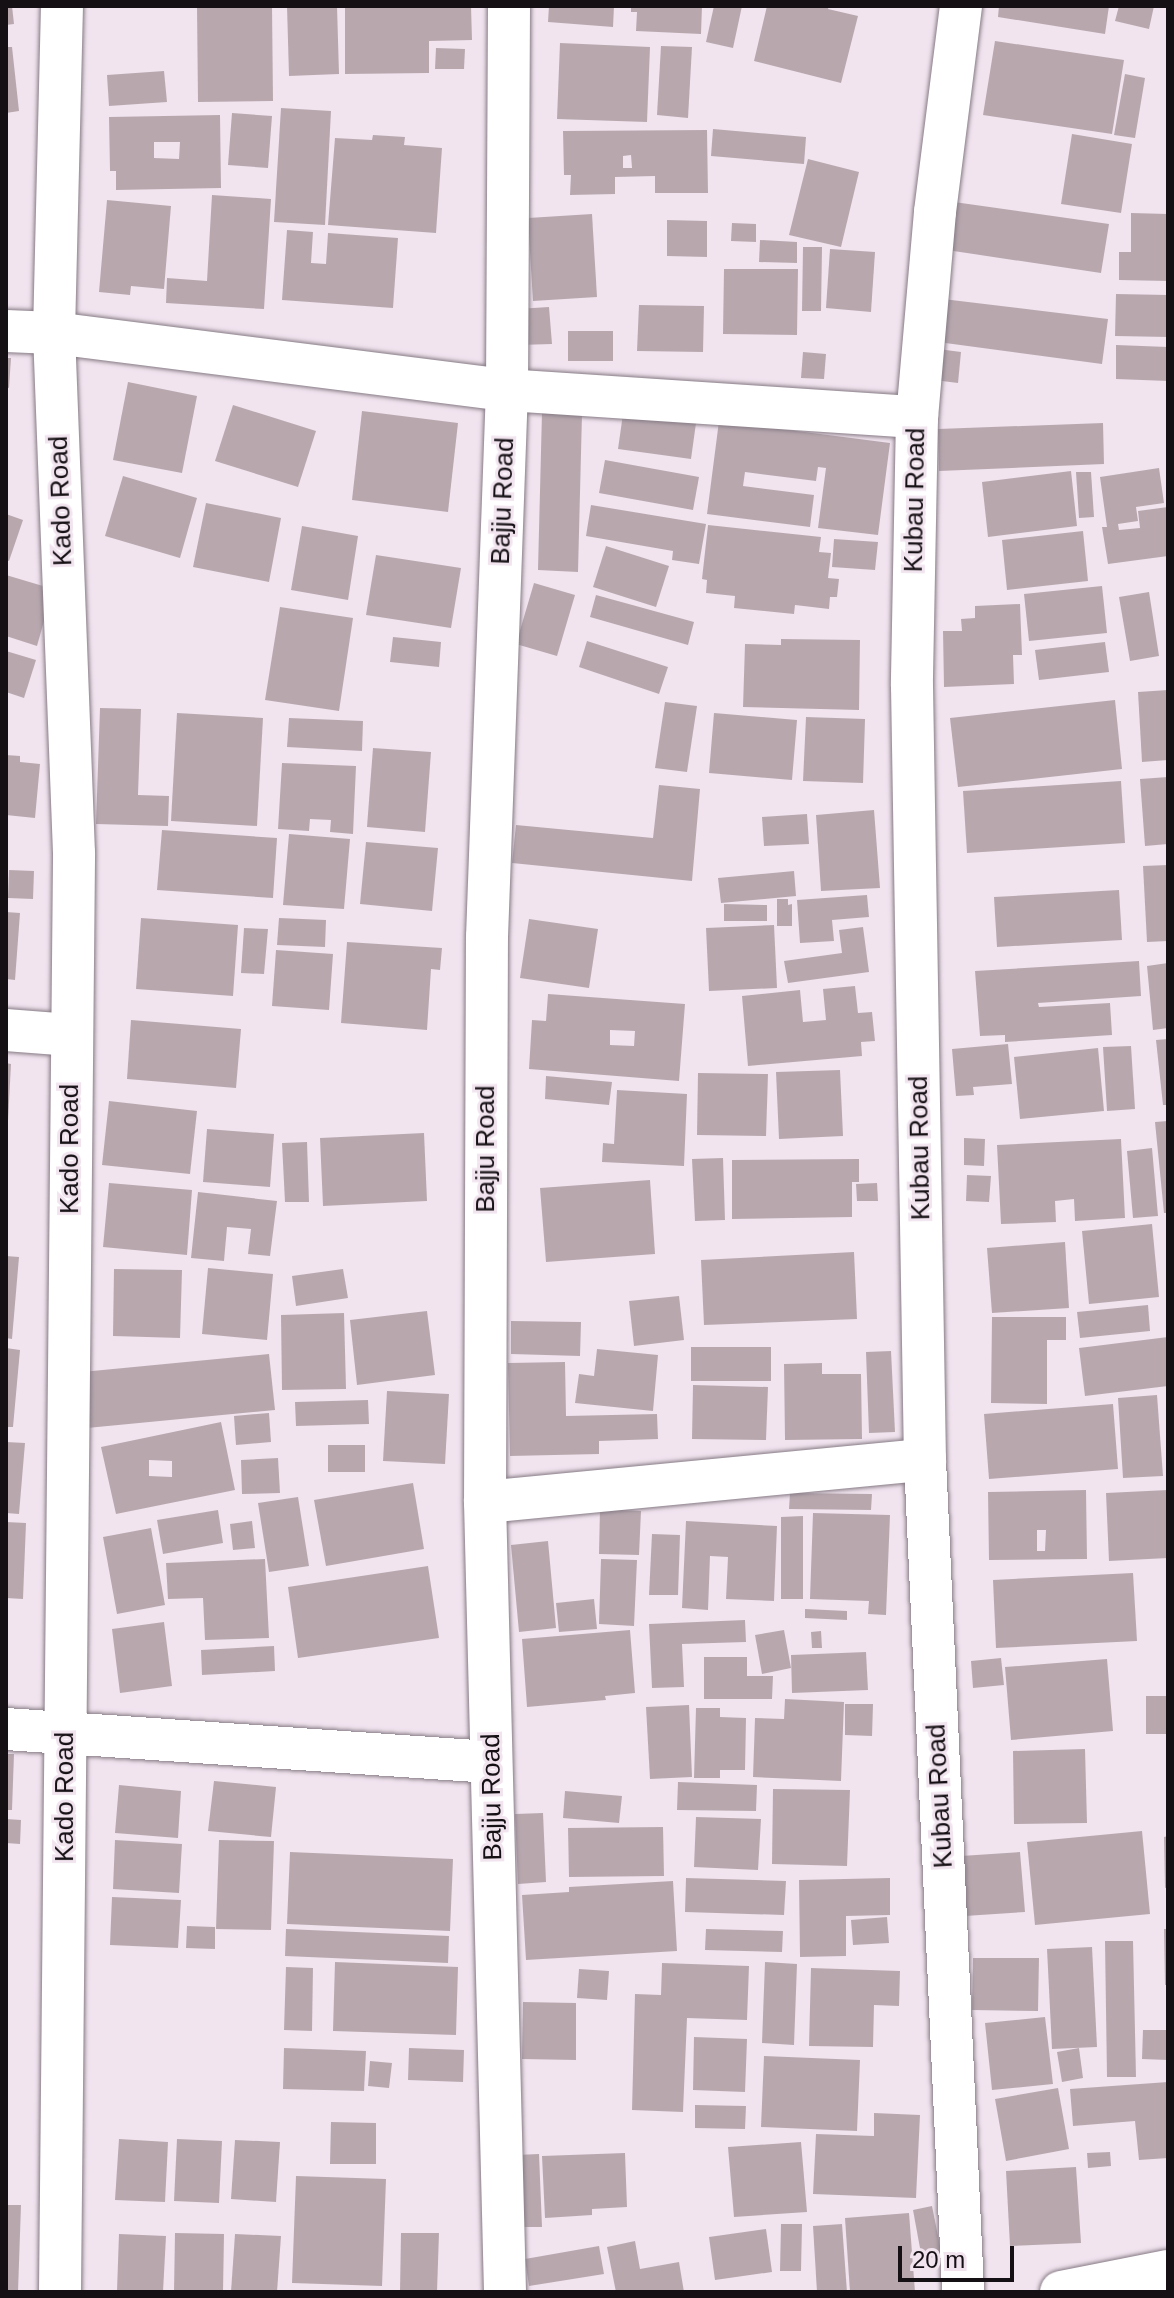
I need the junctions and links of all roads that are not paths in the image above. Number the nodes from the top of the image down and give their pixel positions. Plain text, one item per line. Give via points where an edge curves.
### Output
1 (62, 6) edge
2 (509, 6) edge
3 (961, 6) edge
4 (6, 331) edge
5 (54, 333) junction
6 (507, 390) junction
7 (917, 417) junction
8 (6, 1030) edge
9 (71, 1035) junction
10 (925, 1460) junction
11 (485, 1502) junction
12 (6, 1729) edge
13 (65, 1733) junction
14 (491, 1762) junction
15 (1168, 2271) edge
16 (60, 2292) edge
17 (505, 2292) edge
18 (963, 2292) edge
19 (1061, 2292) edge

1 - 5 street, Kado Road
2 - 6 street, Bajju Road
3 - 7 street, Kubau Road
4 - 5 street
5 - 6 street
5 - 9 street, Kado Road via 74,853
6 - 7 street
6 - 11 street, Bajju Road via 487,937
7 - 10 street, Kubau Road via 912,686
8 - 9 street
9 - 13 street, Kado Road
10 - 11 street
10 - 18 street, Kubau Road
11 - 14 street, Bajju Road
12 - 13 street
13 - 14 street
13 - 16 street, Kado Road
14 - 17 street, Bajju Road
15 - 19 street

